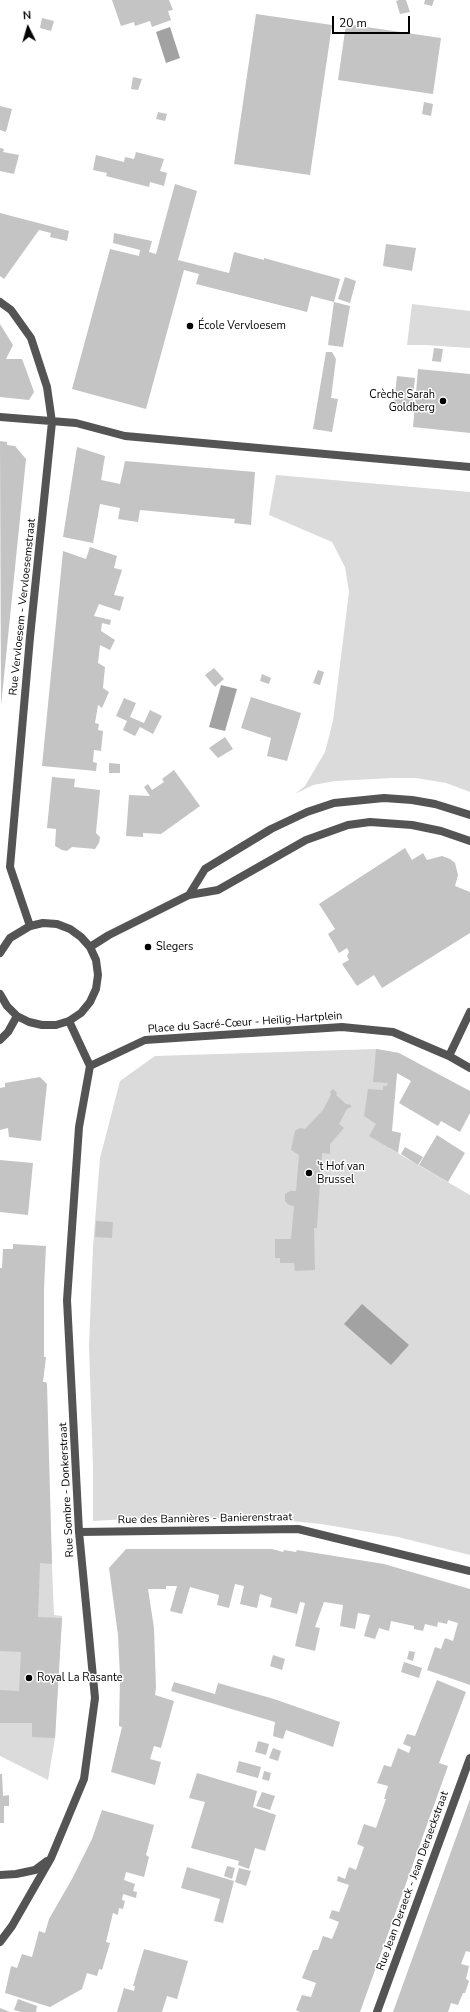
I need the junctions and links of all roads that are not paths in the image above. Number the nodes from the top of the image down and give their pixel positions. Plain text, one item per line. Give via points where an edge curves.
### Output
1 (0, 302) edge
2 (0, 417) edge
3 (52, 422) junction
4 (470, 467) edge
5 (470, 815) edge
6 (470, 841) edge
7 (190, 895) junction
8 (30, 926) junction
9 (90, 947) junction
10 (1, 948) edge
11 (0, 994) edge
12 (470, 1012) edge
13 (17, 1016) junction
14 (69, 1021) junction
15 (0, 1040) edge
16 (449, 1056) junction
17 (90, 1066) junction
18 (470, 1068) edge
19 (80, 1532) junction
20 (470, 1571) edge
21 (470, 1758) edge
22 (51, 1858) junction
23 (0, 1875) edge
24 (0, 1942) edge
25 (377, 2012) edge

1 - 3 street, Rue Vervloesem - Vervloesemstraat via 11,310 31,338 47,387
2 - 3 street
3 - 4 street via 76,423 125,436
3 - 8 street, Rue Vervloesem - Vervloesemstraat via 10,867
5 - 7 street via 435,804 384,798 334,803 271,829 206,869
6 - 7 street via 412,825 370,822 348,825 301,842 218,890
7 - 9 street
8 - 9 street via 43,923 64,927 81,937
8 - 10 street via 10,938
9 - 14 street via 96,960 98,974 96,989 81,1013
11 - 13 street
12 - 16 street
13 - 14 street via 42,1025 56,1025
13 - 15 street
14 - 17 street
16 - 17 street, Place du Sacré-Cœur - Heilig-Hartplein via 393,1032 342,1027 145,1040
16 - 18 street, Place du Sacré-Cœur - Heilig-Hartplein
17 - 19 street, Rue Sombre - Donkerstraat via 79,1127 67,1300
19 - 20 street, Rue des Bannières - Banierenstraat via 298,1529
19 - 22 street, Rue Sombre - Donkerstraat via 95,1698 84,1779
21 - 25 street, Rue Jean Deraeck - Jean Deraeckstraat
22 - 23 street via 35,1870
22 - 24 street, Rue Sombre - Donkerstraat

